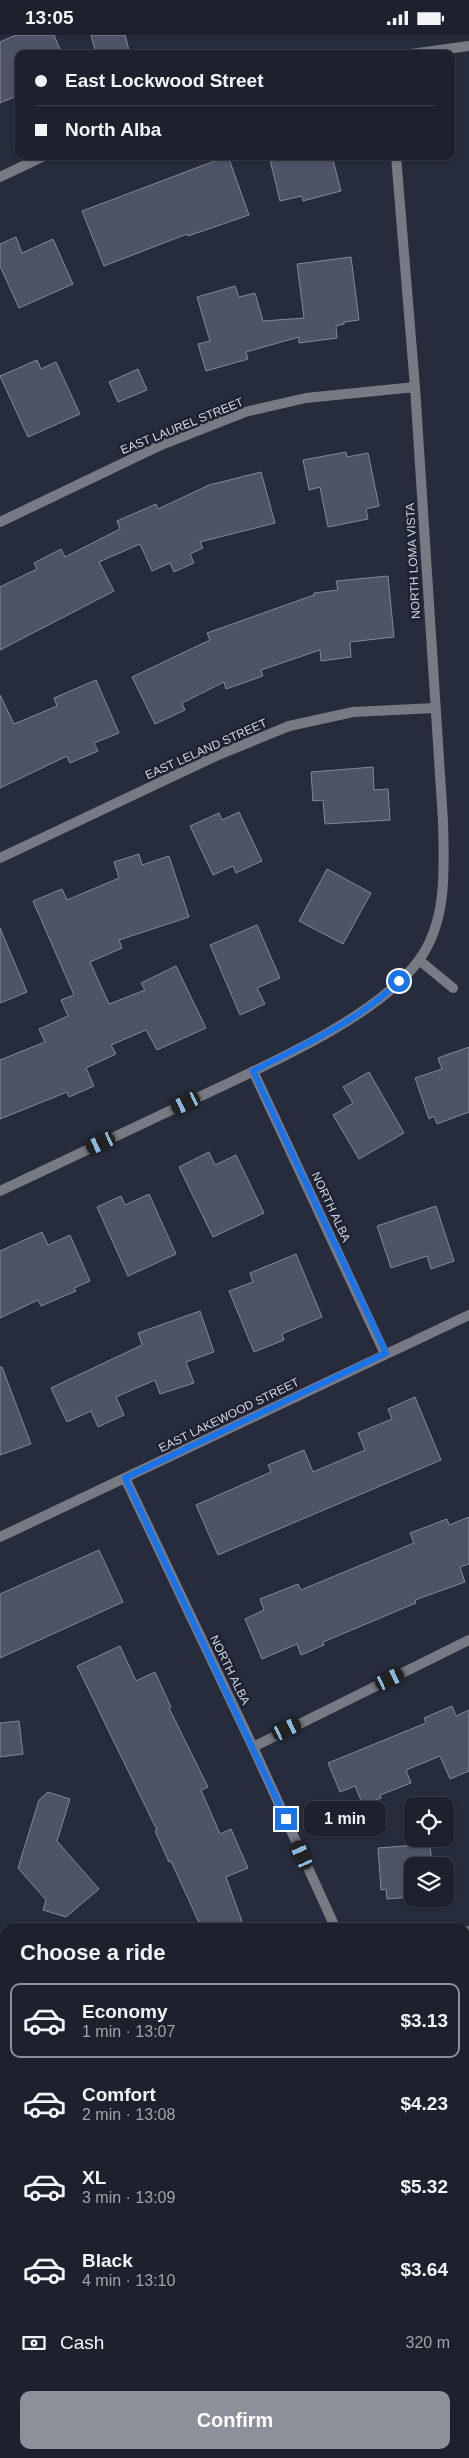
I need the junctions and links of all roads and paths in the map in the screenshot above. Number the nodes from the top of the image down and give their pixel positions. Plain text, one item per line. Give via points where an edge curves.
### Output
1 (469, 46) edge
2 (440, 50) edge
3 (36, 160) edge
4 (396, 160) edge
5 (0, 177) edge
6 (415, 387) junction
7 (0, 522) edge
8 (435, 708) junction
9 (0, 858) edge
10 (419, 960) junction
11 (453, 988) dead end
12 (253, 1071) junction
13 (0, 1191) edge
14 (469, 1315) edge
15 (386, 1353) junction
16 (125, 1478) junction
17 (0, 1537) edge
18 (469, 1640) edge
19 (253, 1747) junction
20 (333, 1923) edge

1 - 2 street
3 - 5 street
4 - 6 street, NORTH LOMA VISTA
6 - 7 street, EAST LAUREL STREET via 306,398 245,412 161,445
6 - 8 street, NORTH LOMA VISTA
8 - 9 street, EAST LELAND STREET via 353,712 288,726 218,755
8 - 10 street, NORTH LOMA VISTA via 444,821 444,885 436,927
10 - 11 street
10 - 12 street, NORTH LOMA VISTA via 389,991 333,1029
12 - 13 street, NORTH LOMA VISTA
12 - 15 street, NORTH ALBA
14 - 15 street, EAST LAKEWOOD STREET
15 - 16 street, EAST LAKEWOOD STREET
16 - 17 street, EAST LAKEWOOD STREET
16 - 19 street, NORTH ALBA
18 - 19 street
19 - 20 street, NORTH ALBA

